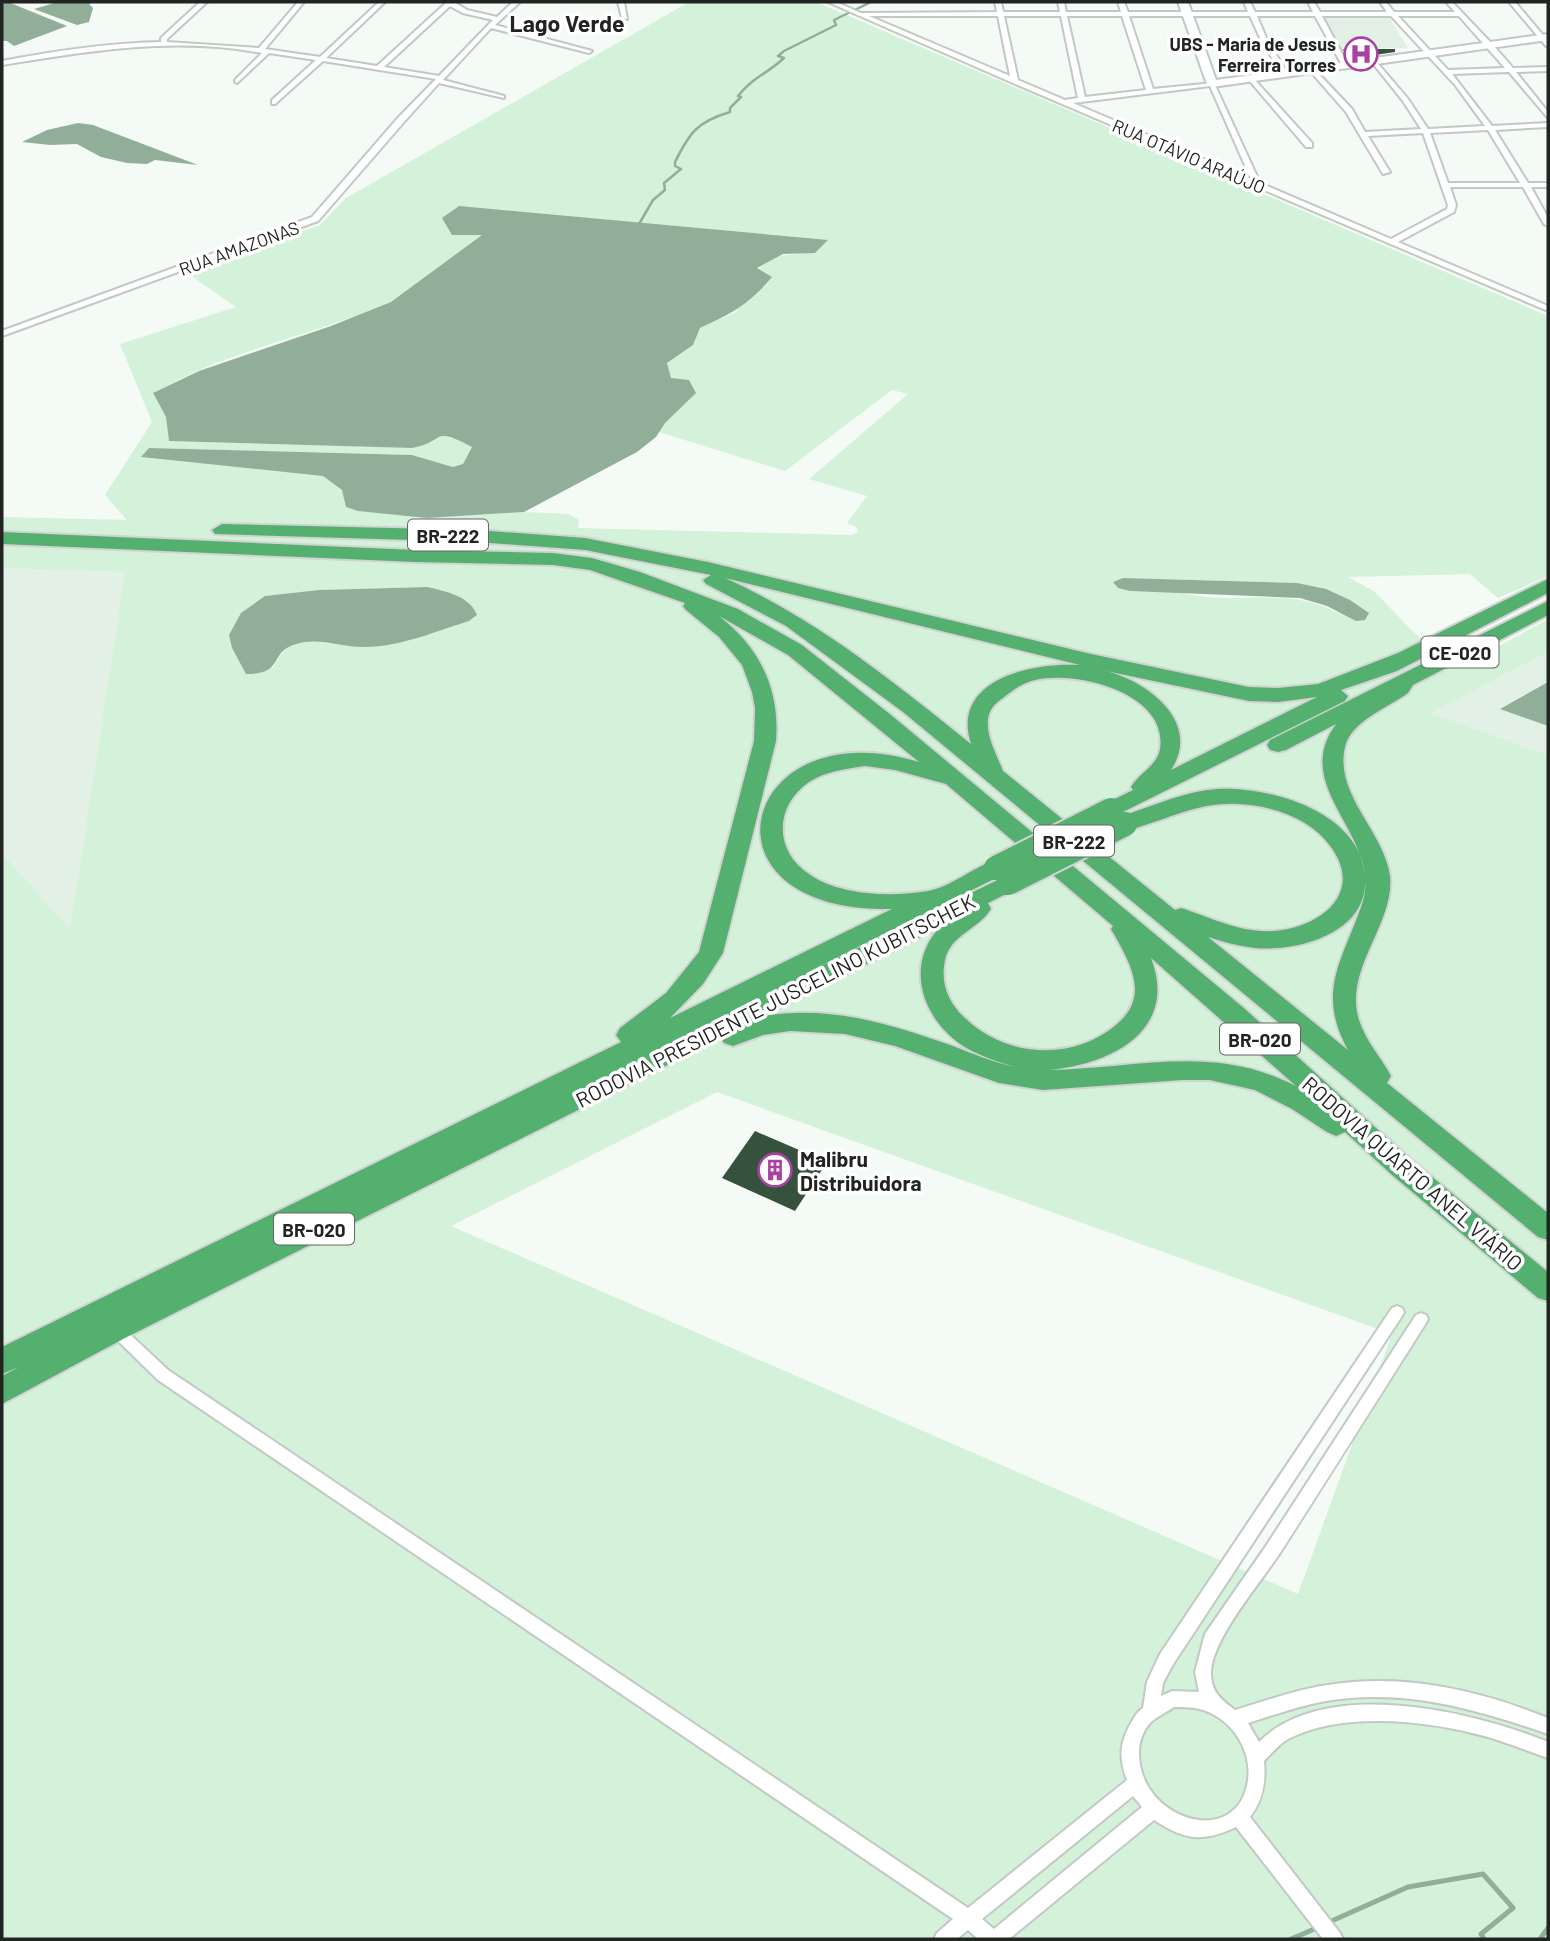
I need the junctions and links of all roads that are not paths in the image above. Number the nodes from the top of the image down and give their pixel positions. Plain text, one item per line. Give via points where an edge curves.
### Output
1 (204, 2) edge
2 (302, 2) edge
3 (382, 2) edge
4 (450, 2) edge
5 (517, 2) edge
6 (621, 2) edge
7 (831, 2) edge
8 (903, 2) edge
9 (937, 2) edge
10 (998, 2) edge
11 (1061, 2) edge
12 (1121, 2) edge
13 (1183, 2) edge
14 (1247, 2) edge
15 (1311, 2) edge
16 (1383, 2) edge
17 (1449, 2) edge
18 (1512, 2) edge
19 (906, 13) junction
20 (940, 13) junction
21 (1000, 13) junction
22 (1064, 13) junction
23 (859, 14) junction
24 (1124, 14) junction
25 (1187, 14) junction
26 (1460, 14) junction
27 (1253, 15) junction
28 (1392, 15) junction
29 (1317, 16) junction
30 (498, 19) junction
31 (625, 19) dead end
32 (490, 26) junction
33 (1546, 40) edge
34 (165, 44) junction
35 (1490, 46) junction
36 (589, 51) dead end
37 (263, 52) junction
38 (1428, 54) junction
39 (321, 61) junction
40 (1374, 61) junction
41 (2, 63) edge
42 (1345, 65) junction
43 (378, 69) junction
44 (1548, 69) edge
45 (1510, 70) junction
46 (1313, 71) junction
47 (1448, 72) junction
48 (1285, 74) junction
49 (1251, 79) junction
50 (439, 80) junction
51 (237, 81) dead end
52 (1015, 82) junction
53 (1212, 84) junction
54 (1150, 91) junction
55 (502, 97) dead end
56 (1082, 99) junction
57 (275, 102) dead end
58 (1062, 102) junction
59 (1548, 116) edge
60 (1548, 125) edge
61 (1492, 127) junction
62 (1426, 131) junction
63 (1365, 134) junction
64 (1309, 145) dead end
65 (1386, 172) dead end
66 (1444, 184) junction
67 (1257, 185) junction
68 (1548, 185) edge
69 (1527, 186) junction
70 (1548, 224) edge
71 (1392, 242) junction
72 (1548, 309) edge
73 (2, 334) edge
74 (2, 524) edge
75 (2, 538) edge
76 (553, 559) junction
77 (656, 559) junction
78 (633, 576) junction
79 (1548, 586) edge
80 (1548, 607) edge
81 (1403, 670) junction
82 (994, 776) junction
83 (957, 783) junction
84 (1124, 814) junction
85 (1002, 879) junction
86 (936, 898) junction
87 (1154, 906) junction
88 (1116, 916) junction
89 (631, 1073) junction
90 (528, 1099) junction
91 (1399, 1105) junction
92 (1400, 1166) junction
93 (1548, 1229) edge
94 (1548, 1289) edge
95 (1397, 1312) dead end
96 (1421, 1319) dead end
97 (115, 1329) junction
98 (2, 1361) edge
99 (2, 1391) edge
100 (1214, 1706) junction
101 (1151, 1709) junction
102 (1233, 1719) junction
103 (1548, 1726) edge
104 (1548, 1750) edge
105 (1256, 1757) junction
106 (1135, 1784) junction
107 (1154, 1809) junction
108 (1239, 1817) junction
109 (967, 1918) junction
110 (943, 1939) edge
111 (994, 1939) edge
112 (1334, 1939) edge

1 - 34 street via 163,39
2 - 37 street
3 - 39 street
4 - 30 street via 465,12
4 - 43 street
5 - 30 street, RUA AMAZONAS
6 - 31 street
7 - 23 street, RUA OTÁVIO ARAÚJO
8 - 19 street
9 - 20 street
10 - 21 street
11 - 22 street
12 - 24 street
13 - 25 street
14 - 27 street
15 - 29 street
16 - 28 street
17 - 26 street
18 - 33 street
19 - 20 street
19 - 23 street
20 - 21 street
21 - 22 street
21 - 52 street
22 - 24 street
22 - 56 street
23 - 52 street, RUA OTÁVIO ARAÚJO
24 - 25 street
24 - 54 street
25 - 27 street
25 - 53 street
26 - 28 street
26 - 35 street
27 - 29 street
27 - 48 street
28 - 29 street
28 - 38 street
29 - 42 street
30 - 32 street, RUA AMAZONAS
32 - 36 street
32 - 50 street, RUA AMAZONAS
33 - 35 street
34 - 37 street
34 - 41 street via 97,46
35 - 38 street
35 - 45 street
37 - 39 street
37 - 51 street
38 - 40 street
38 - 47 street
39 - 43 street
39 - 57 street
40 - 42 street
40 - 62 street
42 - 46 street
43 - 50 street
44 - 45 street
45 - 47 street
45 - 59 street
46 - 48 street
46 - 63 street
47 - 61 street
48 - 49 street
49 - 53 street
49 - 64 street
50 - 55 street
50 - 73 street, RUA AMAZONAS via 314,219
52 - 58 street, RUA OTÁVIO ARAÚJO
53 - 54 street
53 - 67 street
54 - 56 street
56 - 58 street
58 - 67 street, RUA OTÁVIO ARAÚJO
60 - 61 street
61 - 62 street
61 - 69 street
62 - 63 street
62 - 66 street
63 - 65 street
66 - 69 street
66 - 71 street via 1451,210
67 - 71 street, RUA OTÁVIO ARAÚJO
68 - 69 street
69 - 70 street
71 - 72 street, RUA OTÁVIO ARAÚJO
74 - 77 highway, BR-222 via 536,539
75 - 76 highway, BR-222
76 - 77 highway
76 - 78 highway, BR-222
77 - 81 highway via 1249,694 1301,694
77 - 82 highway, BR-222 via 727,586 811,631
78 - 83 highway, BR-222 via 732,612 795,650
78 - 90 highway via 710,618 749,662 765,706 762,758 715,940 696,978 652,1020 544,1079
79 - 81 highway, RODOVIA PRESIDENTE JUSCELINO KUBITSCHEK / CE-020
80 - 81 highway, RODOVIA PRESIDENTE JUSCELINO KUBITSCHEK / CE-020
81 - 84 highway, RODOVIA PRESIDENTE JUSCELINO KUBITSCHEK / BR-020
81 - 91 highway via 1401,688 1340,734 1332,761 1338,786 1372,854 1379,885 1344,983 1342,1001 1353,1039
82 - 84 highway via 977,718 995,691 1009,682 1049,671 1092,673 1121,682 1149,700 1160,712 1172,744 1159,772
82 - 87 highway, BR-222
83 - 86 highway via 885,760 840,762 799,777 772,807 769,824 777,852 791,871 811,885 858,900
83 - 88 highway, RODOVIA QUARTO ANEL VIÁRIO / BR-020
84 - 85 highway, RODOVIA PRESIDENTE JUSCELINO KUBITSCHEK / BR-020, bridge
84 - 87 highway via 1216,797 1262,798 1290,806 1318,822 1340,845 1353,871 1352,894 1337,918 1297,937 1269,941 1226,935
85 - 86 highway, RODOVIA PRESIDENTE JUSCELINO KUBITSCHEK / BR-020
85 - 88 highway via 995,898 948,934 936,949 932,968 932,987 952,1022 998,1052 1056,1061 1074,1058 1106,1047 1134,1027 1146,1003 1148,984
85 - 89 highway, RODOVIA PRESIDENTE JUSCELINO KUBITSCHEK / BR-020
86 - 90 highway, RODOVIA PRESIDENTE JUSCELINO KUBITSCHEK / BR-020
87 - 91 highway, BR-020
88 - 92 highway, RODOVIA QUARTO ANEL VIÁRIO / BR-020 via 1236,1016
89 - 92 highway via 671,1064 762,1025 808,1020 845,1023 1013,1077 1094,1079 1185,1069 1239,1074 1271,1085
89 - 97 highway, RODOVIA PRESIDENTE JUSCELINO KUBITSCHEK / BR-020
90 - 98 highway, RODOVIA PRESIDENTE JUSCELINO KUBITSCHEK / BR-020
91 - 93 highway, RODOVIA QUARTO ANEL VIÁRIO / BR-020
92 - 94 highway, RODOVIA QUARTO ANEL VIÁRIO / BR-020
95 - 101 street via 1166,1660 1155,1682
96 - 100 street via 1211,1640 1203,1672
97 - 99 highway, RODOVIA PRESIDENTE JUSCELINO KUBITSCHEK / BR-020
97 - 109 street via 163,1375
100 - 101 street via 1172,1699
100 - 102 street
101 - 106 street via 1130,1740
102 - 103 street via 1326,1693 1402,1691 1485,1704
102 - 105 street
104 - 105 street via 1480,1727 1423,1716 1372,1714 1335,1717 1282,1733
105 - 108 street via 1255,1790
106 - 107 street
106 - 109 street
107 - 108 street via 1188,1828 1224,1826
107 - 111 street
108 - 112 street
109 - 110 street
109 - 111 street

